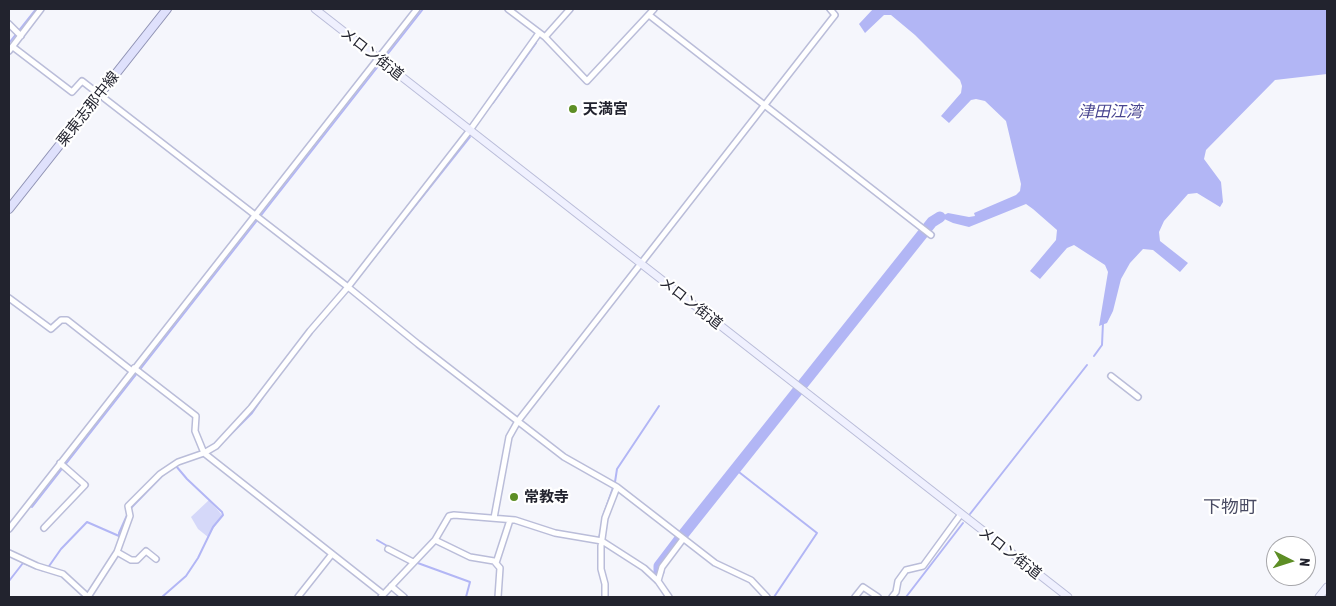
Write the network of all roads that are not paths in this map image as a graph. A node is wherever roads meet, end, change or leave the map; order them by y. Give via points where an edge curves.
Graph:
1 (41, 9) edge
2 (167, 9) edge
3 (315, 9) edge
4 (417, 9) edge
5 (508, 9) edge
6 (570, 9) edge
7 (654, 9) edge
8 (830, 9) edge
9 (649, 15) junction
10 (9, 24) edge
11 (539, 33) junction
12 (21, 36) junction
13 (545, 37) junction
14 (11, 49) edge
15 (380, 60) junction
16 (99, 94) junction
17 (765, 106) junction
18 (470, 130) junction
19 (9, 209) edge
20 (257, 217) junction
21 (931, 235) dead end
22 (641, 264) junction
23 (348, 287) junction
24 (9, 298) edge
25 (135, 370) junction
26 (1111, 376) dead end
27 (1138, 397) dead end
28 (518, 421) junction
29 (204, 453) junction
30 (62, 465) junction
31 (616, 487) junction
32 (962, 514) junction
33 (494, 518) junction
34 (510, 520) junction
35 (44, 528) dead end
36 (9, 529) edge
37 (681, 538) junction
38 (435, 540) junction
39 (602, 542) junction
40 (388, 549) dead end
41 (117, 552) junction
42 (9, 553) edge
43 (332, 554) junction
44 (156, 558) dead end
45 (413, 562) junction
46 (496, 563) junction
47 (658, 580) junction
48 (391, 586) junction
49 (1327, 588) edge
50 (382, 596) edge
51 (88, 597) edge
52 (298, 597) edge
53 (404, 597) edge
54 (498, 597) edge
55 (605, 597) edge
56 (669, 597) edge
57 (767, 597) edge
58 (855, 597) edge
59 (878, 597) edge
60 (892, 597) edge
61 (1068, 597) edge
62 (1320, 597) edge

1 - 12 street
2 - 16 main road, 栗東志那中線
3 - 15 street, メロン街道
4 - 15 street
5 - 11 street
6 - 13 street
7 - 9 street
8 - 17 street via 835,15 832,20
9 - 13 street via 587,80
9 - 17 street
10 - 12 street
11 - 13 street
11 - 18 street
12 - 14 street
14 - 16 street via 72,92 82,82
15 - 18 street, メロン街道
15 - 20 street
16 - 19 main road, 栗東志那中線
16 - 20 street
17 - 21 street
17 - 22 street
18 - 22 street, メロン街道
18 - 23 street
20 - 23 street
20 - 25 street
22 - 28 street
22 - 32 street, メロン街道
23 - 28 street
23 - 29 street via 251,408 216,446
24 - 25 street via 51,329 61,320 67,320
25 - 29 street via 196,416 195,431
25 - 30 street
26 - 27 street
28 - 31 street via 564,457
28 - 33 street via 509,438
29 - 41 street via 178,462 160,474 128,506 130,516
29 - 43 street
30 - 35 street via 85,485
30 - 36 street
31 - 37 street
31 - 39 street via 605,518
32 - 60 street via 923,566 906,570
32 - 61 street, メロン街道
33 - 34 street
33 - 38 street via 449,516
34 - 39 street
34 - 46 street
37 - 47 street via 662,567
37 - 57 street via 715,564 751,580
38 - 45 street
38 - 46 street via 470,557
39 - 47 street
39 - 55 street via 600,569
40 - 45 street
41 - 44 street via 132,560 137,560 146,551
41 - 51 street
42 - 51 street via 63,574
43 - 50 street
43 - 52 street
45 - 48 street
46 - 54 street via 500,568
47 - 56 street
48 - 50 street
48 - 53 street
49 - 62 street
58 - 59 street via 863,587

